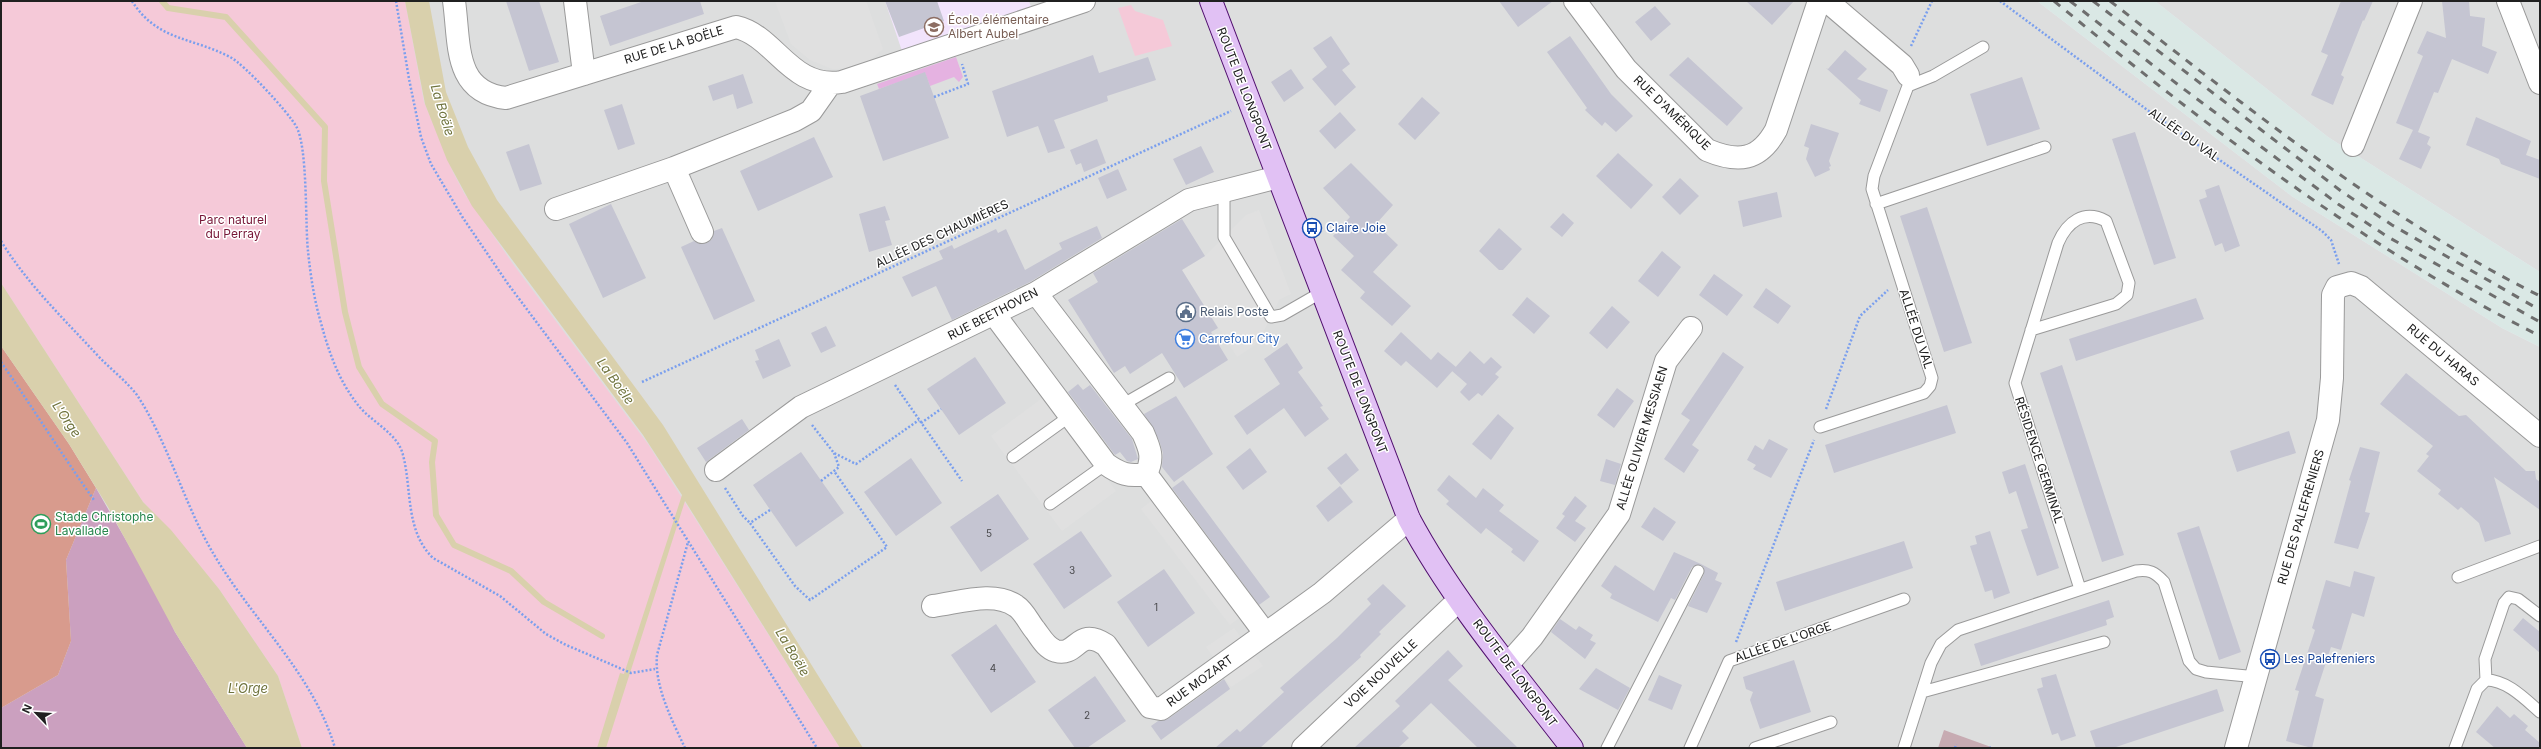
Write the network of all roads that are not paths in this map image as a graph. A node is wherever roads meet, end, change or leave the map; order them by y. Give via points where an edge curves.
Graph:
1 (454, 1) edge
2 (575, 1) edge
3 (1084, 1) edge
4 (1211, 1) edge
5 (1575, 1) edge
6 (1819, 1) edge
7 (1827, 1) edge
8 (2411, 1) edge
9 (2508, 1) edge
10 (1983, 47) dead end
11 (584, 74) junction
12 (1906, 75) junction
13 (2540, 83) edge
14 (830, 84) junction
15 (2353, 145) dead end
16 (2045, 147) dead end
17 (674, 168) junction
18 (1278, 177) junction
19 (1224, 190) junction
20 (1876, 204) junction
21 (556, 209) dead end
22 (702, 232) dead end
23 (2342, 285) joint
24 (1322, 292) junction
25 (1036, 293) junction
26 (994, 314) junction
27 (1691, 328) dead end
28 (2031, 330) junction
29 (1170, 378) dead end
30 (1122, 405) junction
31 (1070, 416) junction
32 (1820, 427) road end
33 (2540, 436) edge
34 (1013, 457) dead end
35 (1106, 464) junction
36 (716, 470) road end
37 (1146, 474) junction
38 (1050, 504) dead end
39 (1409, 519) junction
40 (2540, 546) edge
41 (1698, 571) dead end
42 (2458, 577) dead end
43 (2080, 589) junction
44 (1459, 600) junction
45 (1904, 600) dead end
46 (933, 606) dead end
47 (2540, 616) edge
48 (1265, 633) junction
49 (2104, 642) dead end
50 (1507, 665) junction
51 (2257, 677) junction
52 (2486, 680) junction
53 (1922, 692) junction
54 (2540, 712) edge
55 (1831, 722) dead end
56 (1303, 748) edge
57 (1572, 748) edge
58 (1608, 748) edge
59 (1690, 748) edge
60 (1755, 748) edge
61 (1904, 748) edge
62 (2236, 748) edge
63 (2454, 748) edge

1 - 11 street, RUE DE LA BOËLE via 462,63 467,78 478,90 506,98
2 - 11 street
3 - 14 street via 863,76
4 - 18 main road, ROUTE DE LONGPONT
5 - 6 street, RUE D'AMÉRIQUE via 1626,69 1707,150 1734,157 1759,153 1776,130
7 - 12 street
8 - 15 street
9 - 13 street
10 - 12 lane via 1933,76
11 - 14 street, RUE DE LA BOËLE via 736,27 747,29 793,69
12 - 20 lane, ALLÉE DU VAL via 1874,176 1872,189
14 - 17 street via 811,111 795,120
16 - 20 lane
17 - 21 street
17 - 22 street
18 - 19 street, RUE BEETHOVEN
18 - 24 main road, ROUTE DE LONGPONT
19 - 24 lane via 1224,237 1271,317 1282,315
19 - 25 street, RUE BEETHOVEN via 1189,200
20 - 32 lane, ALLÉE DU VAL via 1932,378 1930,386 1924,393
23 - 33 street, RUE DU HARAS via 2351,283 2361,287
23 - 51 street, RUE DES PALEFRENIERS via 2337,287 2333,294 2332,378 2328,420
24 - 39 main road, ROUTE DE LONGPONT
25 - 26 street, RUE BEETHOVEN
25 - 30 street
26 - 31 street
26 - 36 street, RUE BEETHOVEN via 801,407
27 - 50 street, ALLÉE OLIVIER MESSIAEN via 1666,361 1619,514 1532,637
28 - 28 lane, RÉSIDENCE GERMINAL via 2116,304 2127,295 2129,283 2106,221 2090,215 2074,220 2067,227 2058,244
28 - 43 lane, RÉSIDENCE GERMINAL via 2015,383
29 - 30 lane
30 - 37 street via 1143,433 1150,450 1152,462
31 - 34 lane
31 - 35 street
35 - 37 street via 1120,474
35 - 38 lane
37 - 48 street
39 - 44 main road, ROUTE DE LONGPONT via 1427,552
39 - 48 street, RUE MOZART via 1322,593
40 - 42 lane
41 - 58 lane
43 - 51 lane via 2147,569 2164,582 2189,661 2196,669
43 - 53 lane via 1958,630 1941,644 1931,662
44 - 50 main road, ROUTE DE LONGPONT
44 - 56 street, VOIE NOUVELLE
45 - 59 lane, ALLÉE DE L'ORGE via 1729,661
46 - 48 street, RUE MOZART via 989,598 1005,600 1018,606 1045,644 1057,651 1069,650 1085,638 1096,639 1106,645 1150,707 1161,709
47 - 52 lane via 2518,599 2509,597 2504,603 2485,659
49 - 53 lane
50 - 57 main road, ROUTE DE LONGPONT
51 - 62 street, RUE DES PALEFRENIERS
52 - 54 lane via 2506,685
52 - 63 lane via 2478,689
53 - 61 lane
55 - 60 lane

